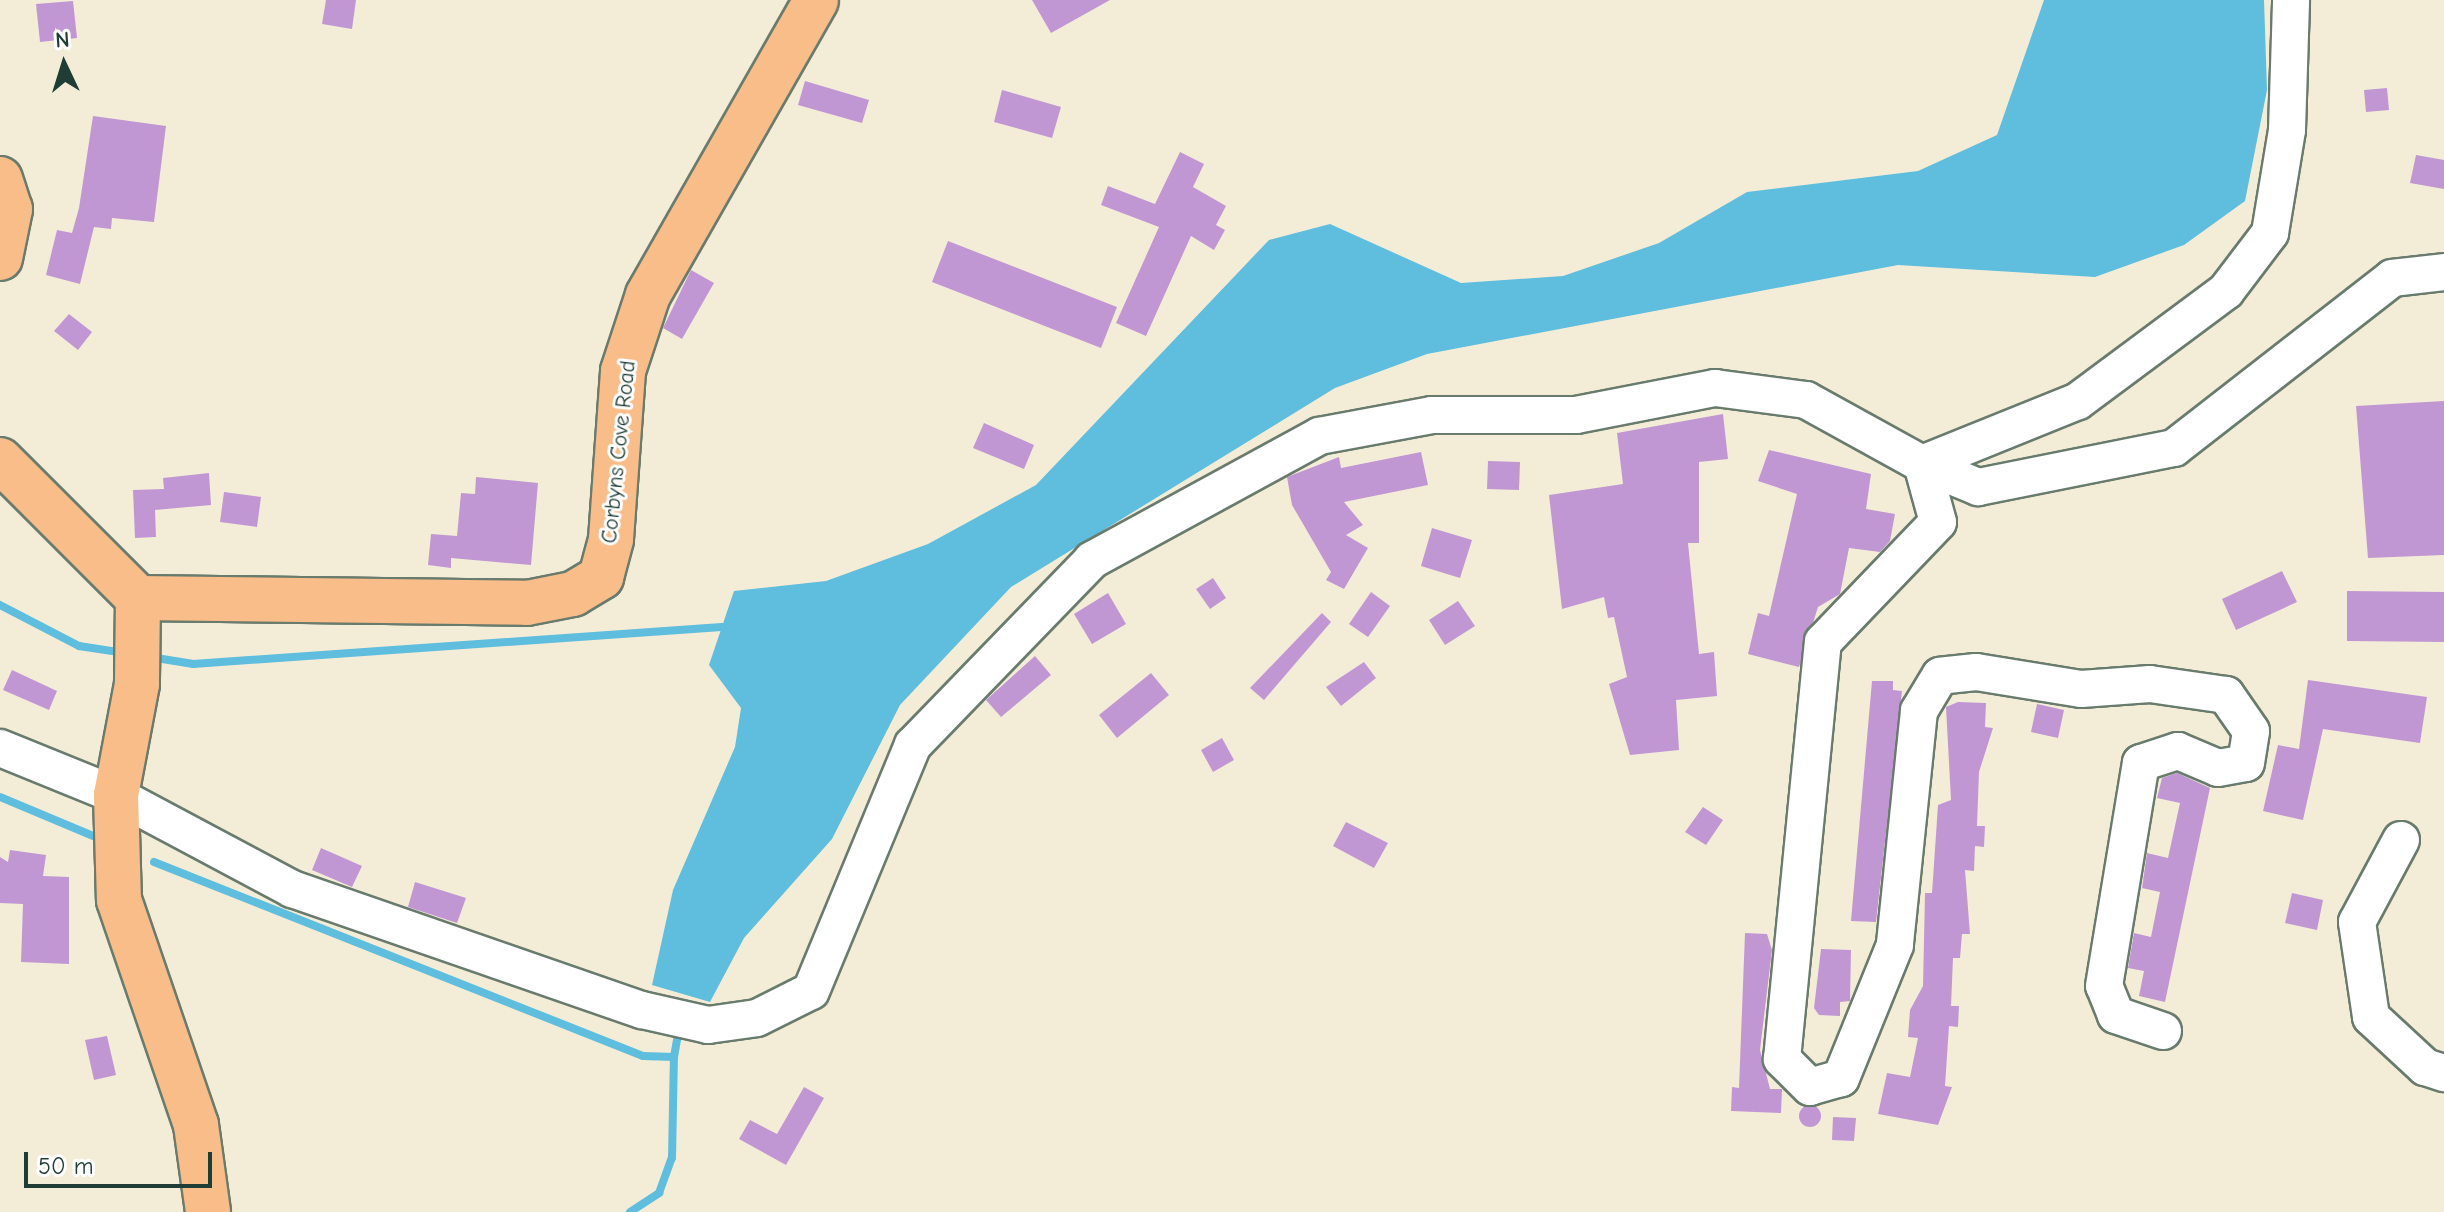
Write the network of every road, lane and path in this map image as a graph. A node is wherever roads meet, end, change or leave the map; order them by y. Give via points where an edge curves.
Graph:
1 (816, 0) edge
2 (2291, 0) edge
3 (0, 179) edge
4 (0, 258) edge
5 (2444, 272) edge
6 (0, 460) edge
7 (1922, 464) junction
8 (138, 616) junction
9 (0, 748) edge
10 (116, 795) junction
11 (2401, 840) dead end
12 (2163, 1031) dead end
13 (2444, 1073) edge
14 (208, 1212) edge

1 - 8 main road, Corbyns Cove Road via 648,295 623,371 611,539 601,577 573,594 527,603
2 - 7 street via 2287,130 2270,233 2226,291 2078,401
3 - 4 main road via 10,209
5 - 7 street via 2392,278 2174,448 1978,487
6 - 8 main road
7 - 10 street via 1806,400 1715,388 1576,415 1432,415 1319,436 1092,560 913,745 811,991 757,1018 708,1025 642,1010 292,889
7 - 12 street via 1938,522 1823,642 1782,1059 1810,1087 1841,1078 1895,945 1919,711 1940,676 1976,672 2081,689 2150,684 2226,695 2251,731 2246,763 2218,768 2178,751 2141,763 2104,986 2116,1015
8 - 10 main road via 137,684
9 - 10 street
10 - 14 main road via 119,900 196,1125
11 - 13 street via 2357,922 2371,1017 2425,1067

